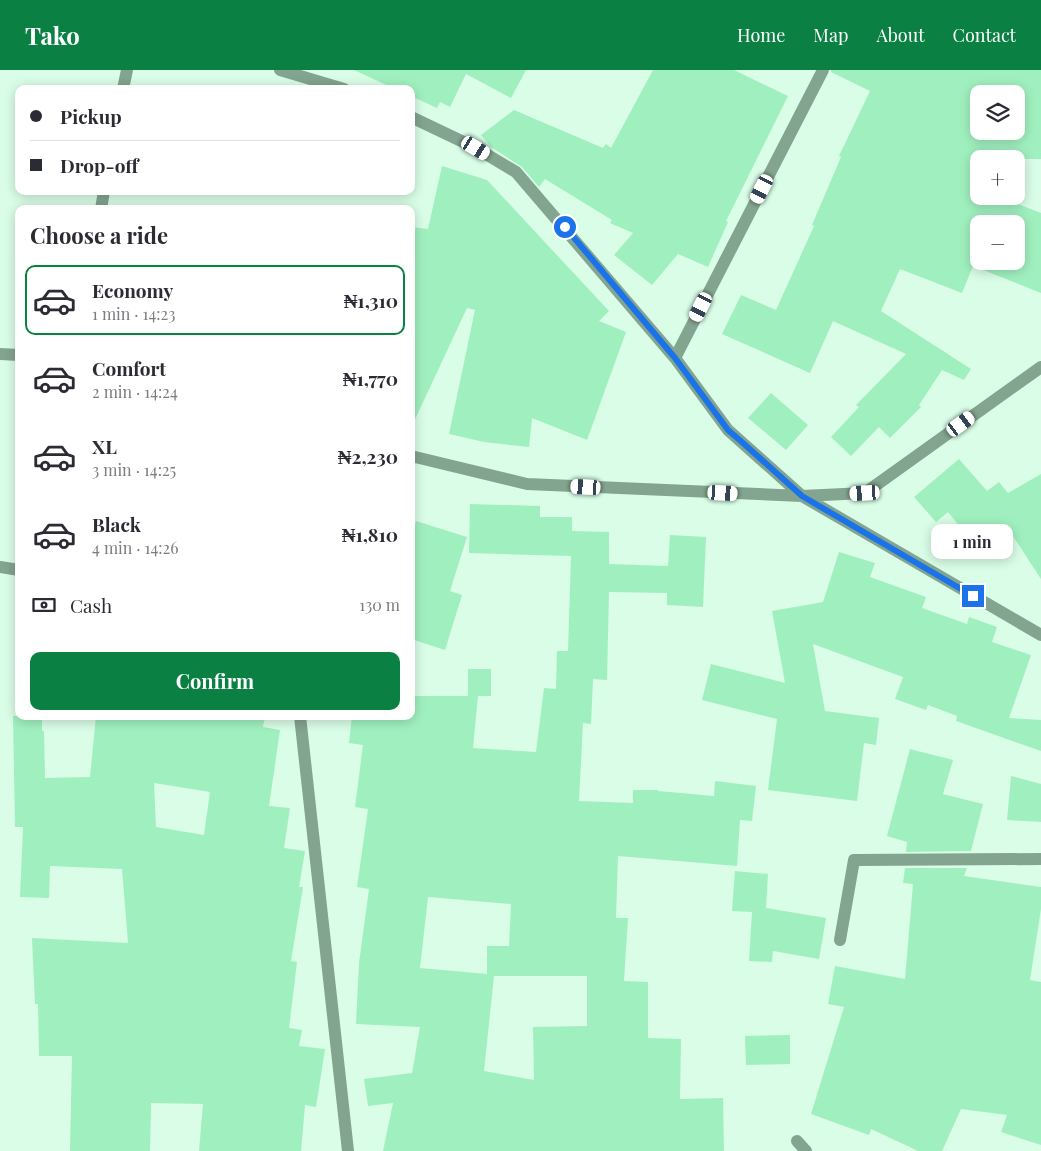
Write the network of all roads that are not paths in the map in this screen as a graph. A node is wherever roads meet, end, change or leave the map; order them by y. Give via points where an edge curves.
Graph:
1 (127, 70) edge
2 (280, 70) edge
3 (823, 70) edge
4 (124, 85) edge
5 (331, 85) edge
6 (415, 119) edge
7 (0, 354) edge
8 (15, 355) edge
9 (675, 358) junction
10 (1041, 367) edge
11 (415, 457) edge
12 (802, 496) junction
13 (0, 567) edge
14 (15, 569) edge
15 (1041, 635) edge
16 (300, 720) edge
17 (1041, 859) edge
18 (840, 940) dead end
19 (348, 1151) edge

1 - 4 street
2 - 5 street
3 - 9 street
6 - 9 street via 476,148 516,172
7 - 8 street
9 - 12 street via 728,430
10 - 12 street via 865,493
11 - 12 street via 527,484
12 - 15 street
13 - 14 street
16 - 19 street
17 - 18 street via 854,860

